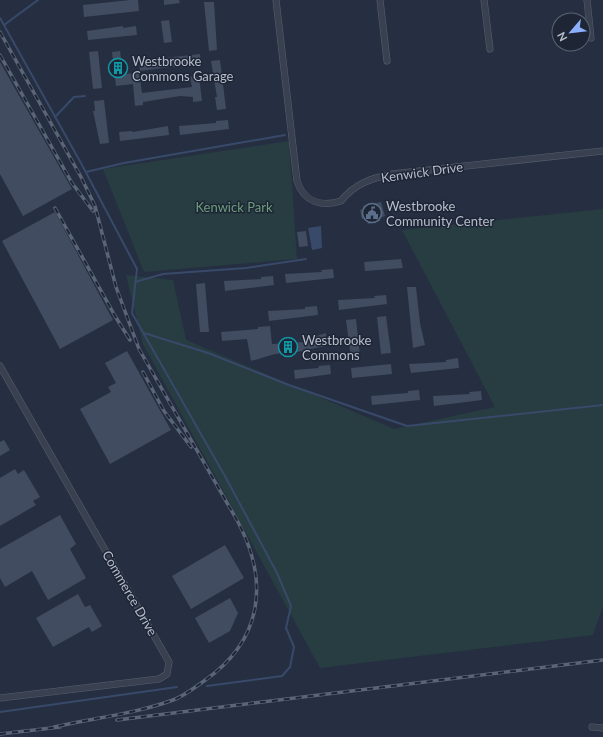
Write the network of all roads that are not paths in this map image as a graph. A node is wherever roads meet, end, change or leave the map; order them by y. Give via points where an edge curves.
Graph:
1 (276, 0) edge
2 (380, 0) edge
3 (484, 0) edge
4 (587, 0) edge
5 (588, 12) edge
6 (490, 49) dead end
7 (387, 61) dead end
8 (603, 151) edge
9 (0, 366) edge
10 (0, 698) edge
11 (592, 727) dead end
12 (603, 728) edge

1 - 8 street, Kenwick Drive via 297,181 303,194 314,202 341,201 356,187 392,174
2 - 7 street
3 - 6 street
4 - 5 street
9 - 10 street, Commerce Drive via 170,666 167,674 159,678
11 - 12 street

